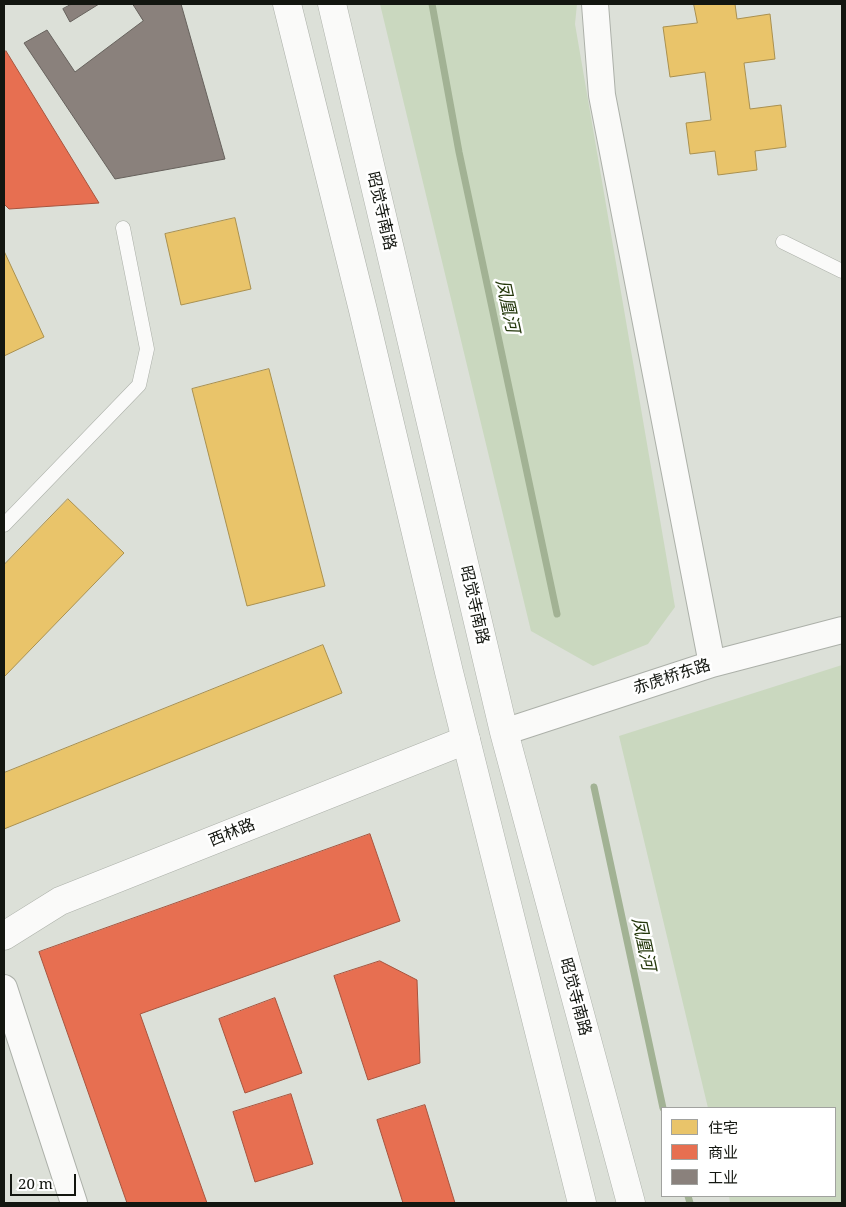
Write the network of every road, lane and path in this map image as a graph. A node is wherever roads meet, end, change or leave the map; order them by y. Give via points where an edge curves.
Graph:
1 (287, 4) edge
2 (332, 4) edge
3 (595, 4) edge
4 (124, 228) dead end
5 (783, 242) dead end
6 (842, 271) edge
7 (4, 526) edge
8 (842, 630) edge
9 (712, 664) junction
10 (504, 732) junction
11 (466, 740) junction
12 (4, 936) edge
13 (4, 988) edge
14 (74, 1203) edge
15 (582, 1203) edge
16 (631, 1203) edge

1 - 11 main road
2 - 10 main road, 昭觉寺南路
3 - 9 street via 602,95
4 - 7 lane via 147,350 139,384
5 - 6 lane
8 - 9 street, 赤虎桥东路
9 - 10 street, 赤虎桥东路
10 - 16 main road, 昭觉寺南路
11 - 12 main road, 西林路 via 60,901
11 - 15 main road
13 - 14 street

